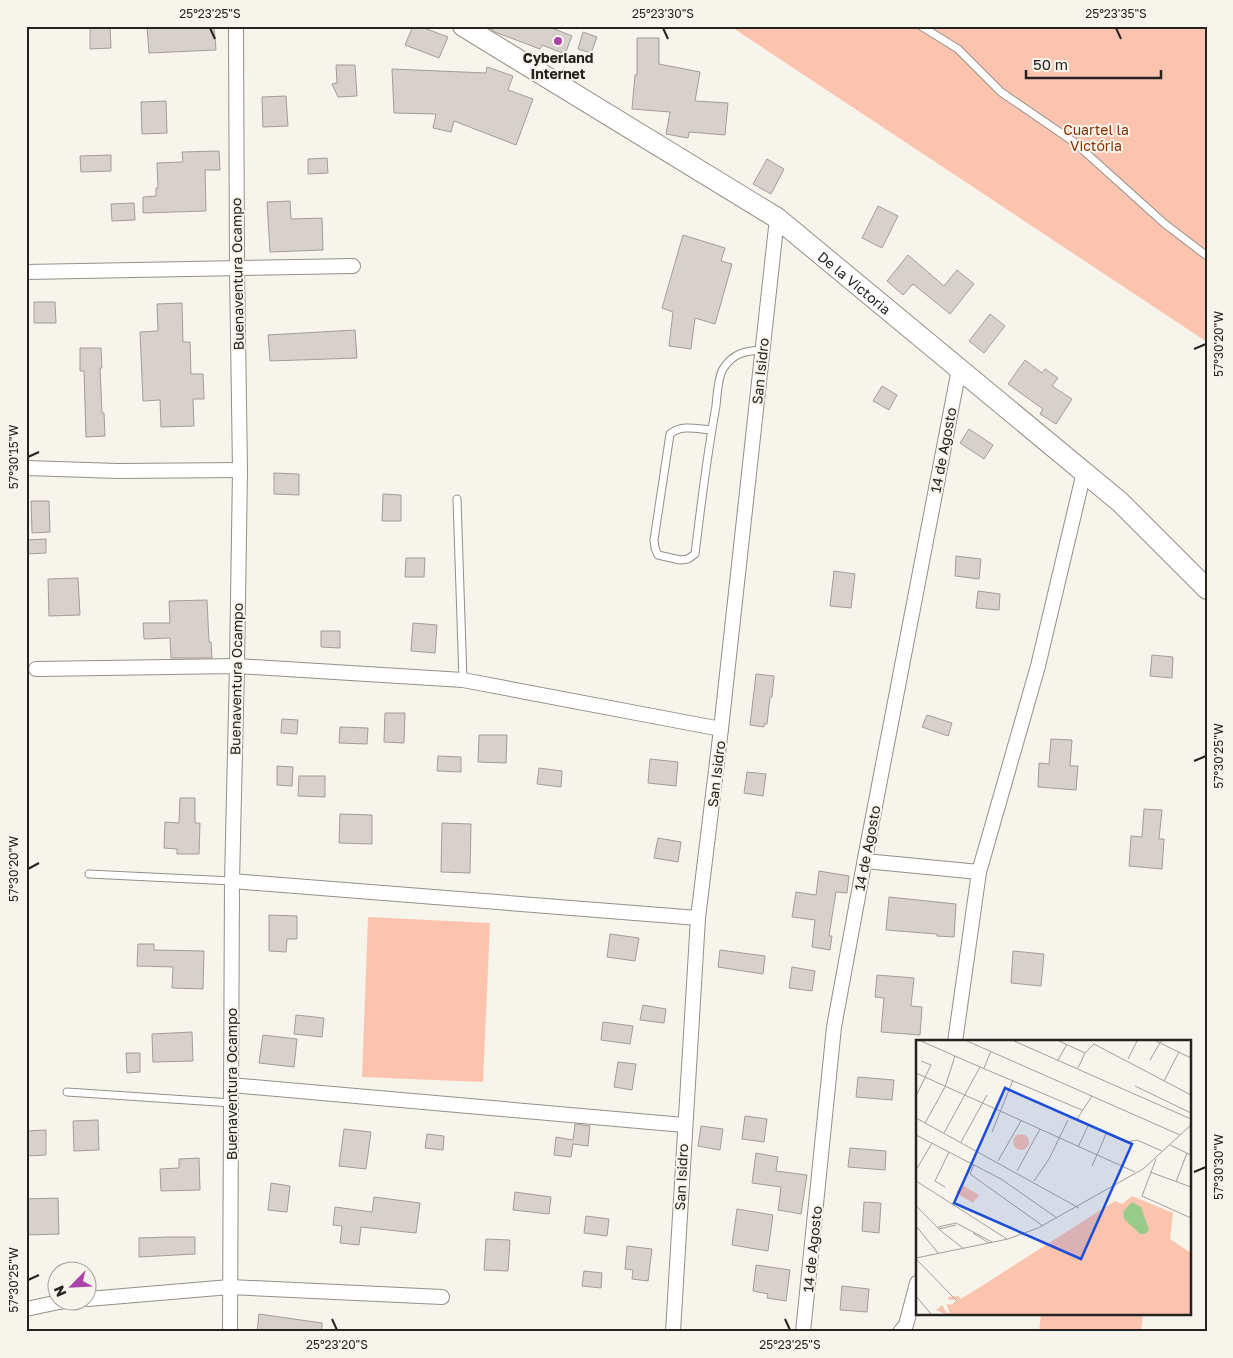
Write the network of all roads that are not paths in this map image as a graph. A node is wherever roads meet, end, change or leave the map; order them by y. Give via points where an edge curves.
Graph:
1 (236, 26) edge
2 (463, 26) edge
3 (921, 26) edge
4 (777, 218) junction
5 (1207, 256) edge
6 (353, 266) dead end
7 (236, 268) junction
8 (26, 272) edge
9 (762, 350) junction
10 (959, 369) junction
11 (712, 430) junction
12 (26, 468) edge
13 (240, 470) junction
14 (1084, 472) junction
15 (458, 500) dead end
16 (1207, 589) edge
17 (237, 666) junction
18 (36, 669) dead end
19 (463, 680) junction
20 (721, 729) junction
21 (865, 861) junction
22 (979, 872) junction
23 (90, 874) dead end
24 (232, 881) junction
25 (698, 918) junction
26 (956, 1040) edge
27 (231, 1085) junction
28 (67, 1092) dead end
29 (232, 1103) junction
30 (684, 1125) junction
31 (916, 1286) edge
32 (230, 1287) junction
33 (442, 1297) dead end
34 (98, 1298) edge
35 (48, 1304) edge
36 (26, 1309) edge
37 (230, 1332) edge
38 (672, 1332) edge
39 (803, 1332) edge
40 (900, 1332) edge

1 - 7 street, Buenaventura Ocampo
2 - 4 main road, De la Victoria
3 - 5 lane via 958,49 1001,92 1074,142 1165,224
4 - 9 street, San Isidro
4 - 10 main road, De la Victoria
6 - 7 street
7 - 8 street
7 - 13 street, Buenaventura Ocampo
9 - 11 lane via 745,351 721,371
9 - 20 street, San Isidro
10 - 14 main road, De la Victoria
10 - 21 street, 14 de Agosto
11 - 11 lane via 695,554 680,560 658,555 654,540 670,434 682,428
12 - 13 street
13 - 17 street, Buenaventura Ocampo
14 - 16 main road, De la Victoria via 1120,502
14 - 22 street via 1038,666
15 - 19 lane
17 - 18 street
17 - 19 street
17 - 24 street, Buenaventura Ocampo
19 - 20 street
20 - 25 street, San Isidro
21 - 22 street
21 - 39 street, 14 de Agosto via 834,1027
22 - 26 street
23 - 24 lane
24 - 25 street
24 - 27 street, Buenaventura Ocampo
25 - 30 street, San Isidro
27 - 29 street, Buenaventura Ocampo
27 - 30 street
28 - 29 lane
29 - 32 street, Buenaventura Ocampo
30 - 38 street, San Isidro
31 - 40 street via 906,1325
32 - 33 street
32 - 34 street
32 - 37 street, Buenaventura Ocampo
35 - 36 street

